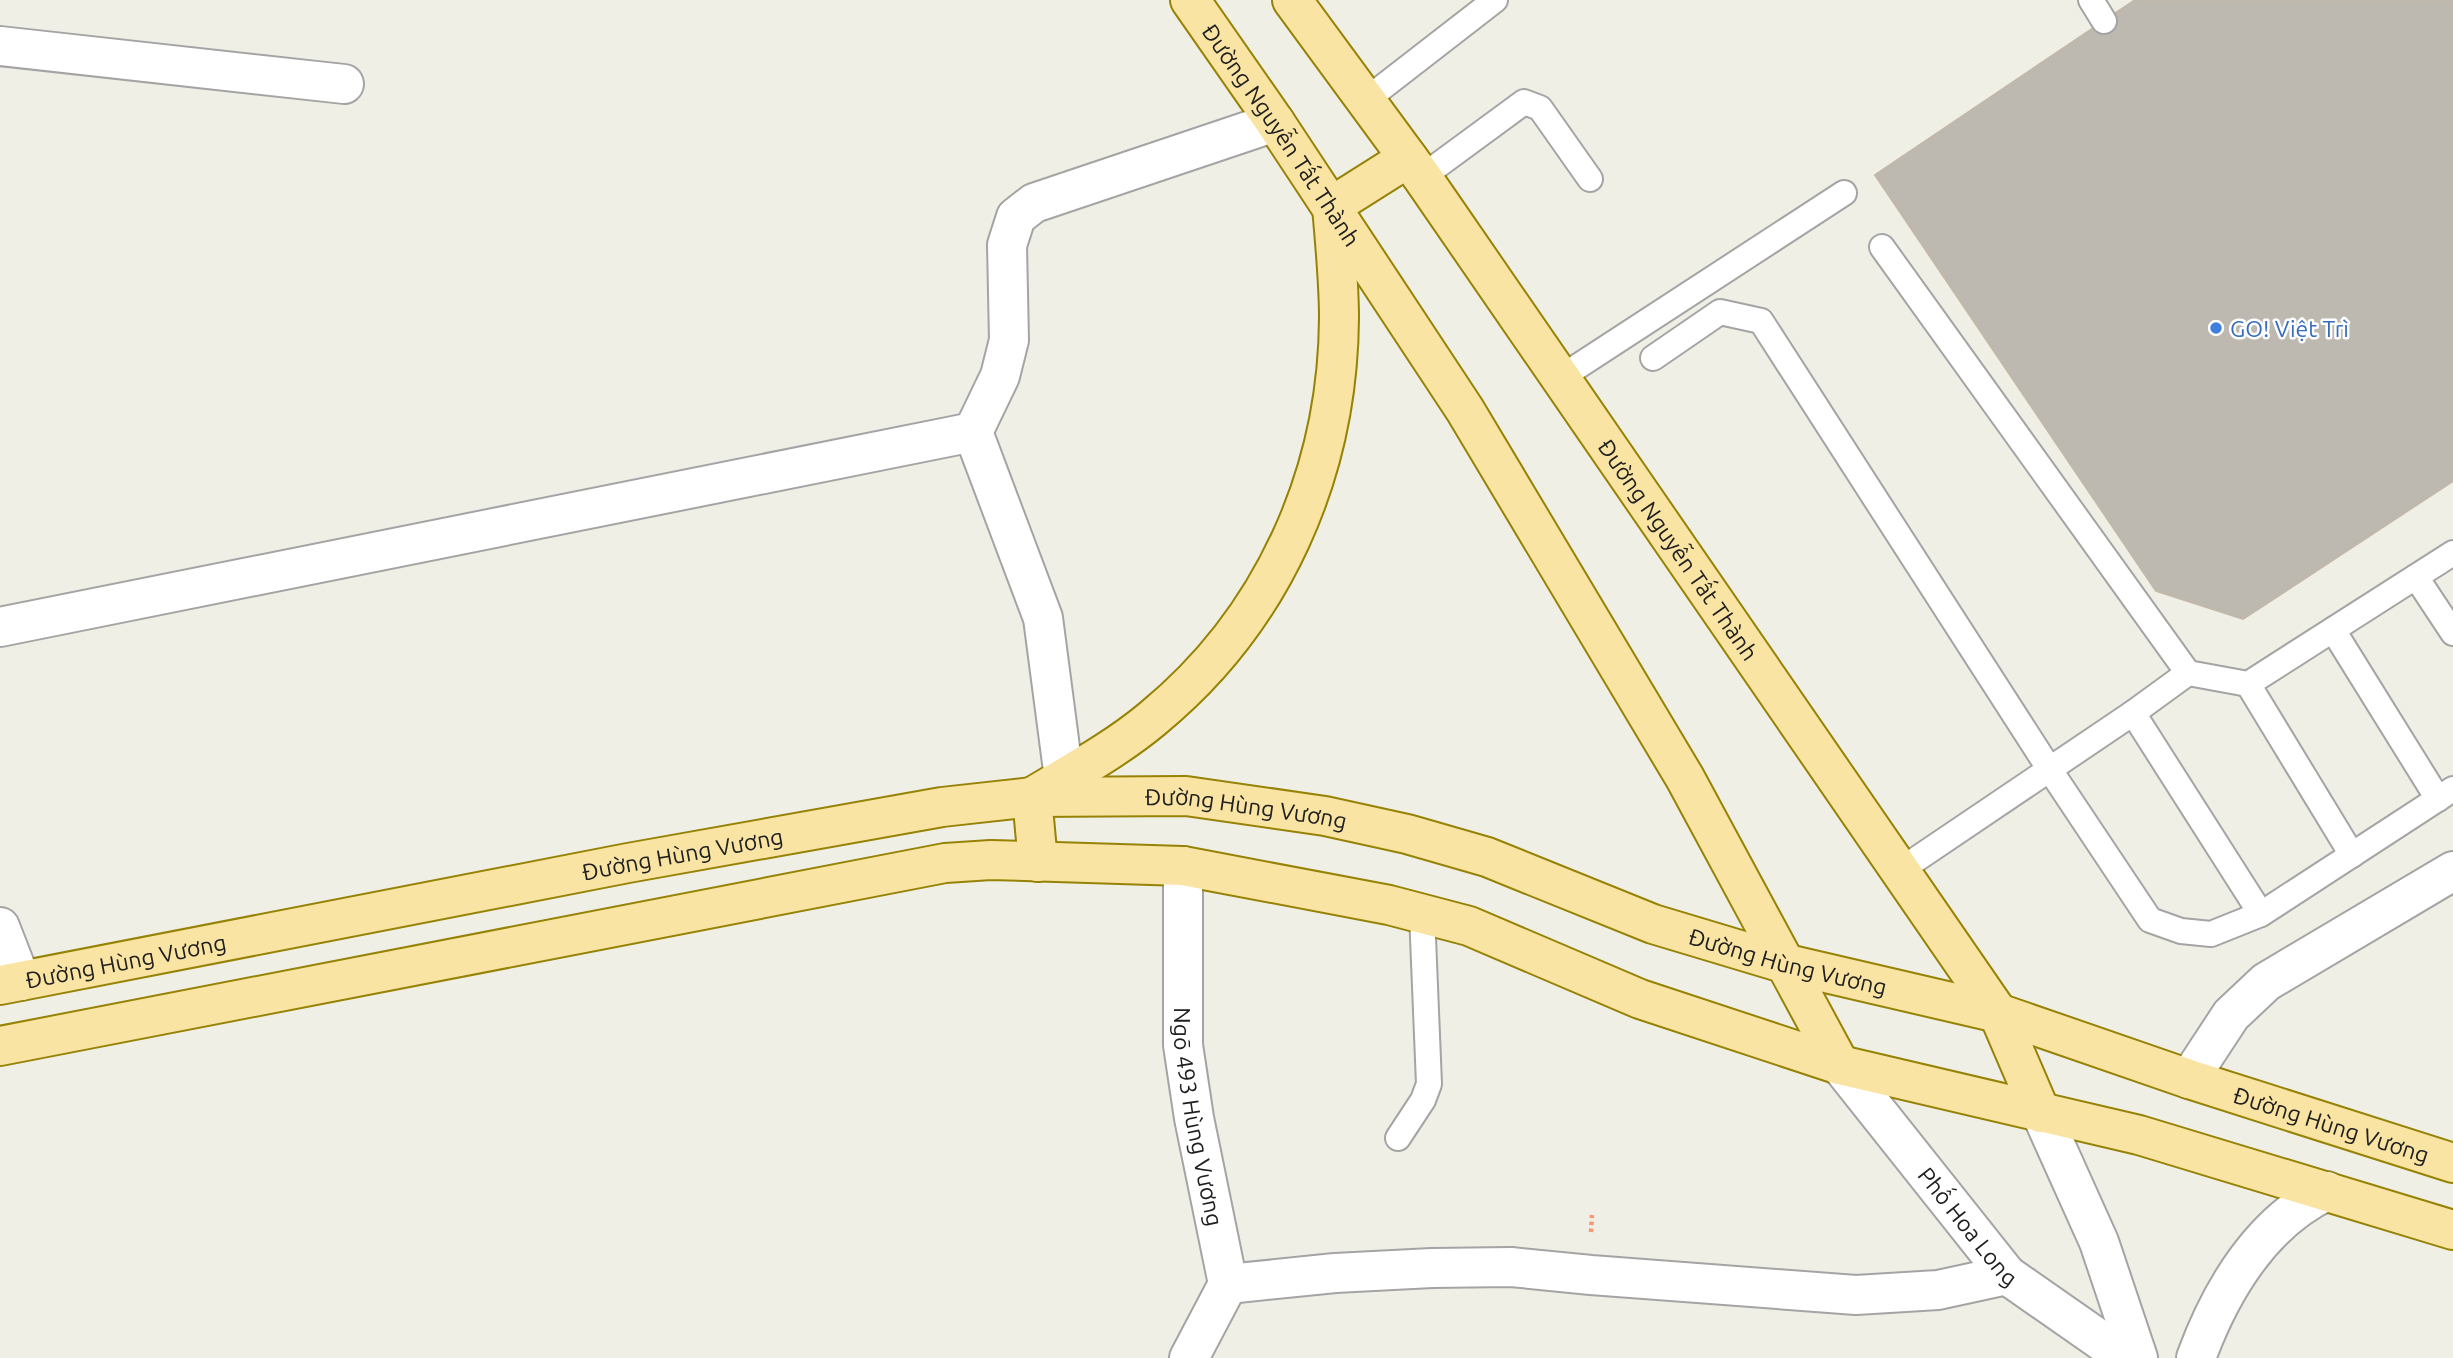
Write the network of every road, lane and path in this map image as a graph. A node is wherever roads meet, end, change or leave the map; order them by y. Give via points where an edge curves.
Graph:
1 (1190, 0) edge
2 (1292, 0) edge
3 (1495, 0) edge
4 (2091, 0) edge
5 (2104, 21) dead end
6 (0, 47) edge
7 (344, 83) dead end
8 (1366, 100) junction
9 (1275, 122) junction
10 (1415, 167) junction
11 (1590, 179) dead end
12 (1844, 193) dead end
13 (1332, 206) junction
14 (1882, 247) dead end
15 (1653, 358) dead end
16 (1560, 378) junction
17 (973, 432) junction
18 (2453, 553) edge
19 (2416, 577) junction
20 (0, 627) edge
21 (2333, 630) junction
22 (2453, 633) edge
23 (2188, 673) junction
24 (2248, 684) junction
25 (2133, 713) junction
26 (2050, 770) junction
27 (1064, 778) junction
28 (2445, 794) edge
29 (1031, 797) junction
30 (2352, 855) junction
31 (1038, 862) junction
32 (1183, 866) junction
33 (1899, 871) junction
34 (2453, 871) edge
35 (1422, 913) junction
36 (2261, 914) junction
37 (0, 927) edge
38 (1783, 962) junction
39 (11, 983) edge
40 (1998, 1013) junction
41 (0, 1046) edge
42 (1840, 1065) junction
43 (2189, 1079) junction
44 (2041, 1113) junction
45 (1398, 1138) dead end
46 (2453, 1163) edge
47 (2327, 1191) junction
48 (2453, 1230) edge
49 (2007, 1275) junction
50 (1227, 1283) junction
51 (1189, 1358) edge
52 (2126, 1358) edge
53 (2138, 1358) edge
54 (2196, 1358) edge

1 - 9 main road, Đường Nguyễn Tất Thành
2 - 8 main road, Đường Nguyễn Tất Thành
3 - 8 lane
4 - 5 lane
6 - 7 street
8 - 10 main road, Đường Nguyễn Tất Thành
9 - 13 main road, Đường Nguyễn Tất Thành
9 - 17 street via 1034,203 1016,217 1007,245 1009,340 1000,376
10 - 11 lane via 1524,102 1541,108
10 - 13 main road
10 - 16 main road, Đường Nguyễn Tất Thành
12 - 16 lane
13 - 27 main road via 1339,319 1334,386 1318,464 1296,530 1253,609 1198,675 1150,721
13 - 38 main road, Đường Nguyễn Tất Thành via 1465,410 1685,778
14 - 23 lane
15 - 26 lane via 1720,312 1761,321
16 - 33 main road, Đường Nguyễn Tất Thành
17 - 20 street
17 - 27 street via 1043,618
18 - 19 lane
19 - 21 lane
19 - 22 lane
21 - 24 lane
21 - 28 lane
23 - 24 lane
23 - 25 lane
24 - 30 lane
25 - 26 lane
25 - 36 lane
26 - 33 lane
26 - 36 lane via 2150,920 2181,931 2211,934
27 - 29 main road
28 - 30 lane
29 - 31 main road
29 - 38 main road, Đường Hùng Vương via 1186,796 1325,816 1487,857 1653,924
29 - 39 main road, Đường Hùng Vương via 942,807 628,863
30 - 36 lane
31 - 32 main road
31 - 41 main road via 945,863
32 - 35 main road
32 - 50 street, Ngõ 493 Hùng Vương via 1183,1045
33 - 40 main road, Đường Nguyễn Tất Thành
34 - 43 street via 2266,982 2231,1015
35 - 42 main road via 1469,926 1640,999
35 - 45 lane via 1429,1084
37 - 39 street
38 - 40 main road, Đường Hùng Vương
38 - 42 main road, Đường Nguyễn Tất Thành
40 - 43 main road, Đường Hùng Vương
40 - 44 main road, Đường Nguyễn Tất Thành
42 - 44 main road
42 - 49 street, Phố Hoa Long
43 - 46 main road, Đường Hùng Vương
44 - 47 main road via 2139,1135
44 - 53 street via 2099,1242
47 - 48 main road
47 - 54 street via 2290,1214 2245,1263 2223,1297
49 - 50 street via 1938,1290 1856,1295 1511,1267 1349,1272
49 - 52 street, Phố Hoa Long
50 - 51 street

